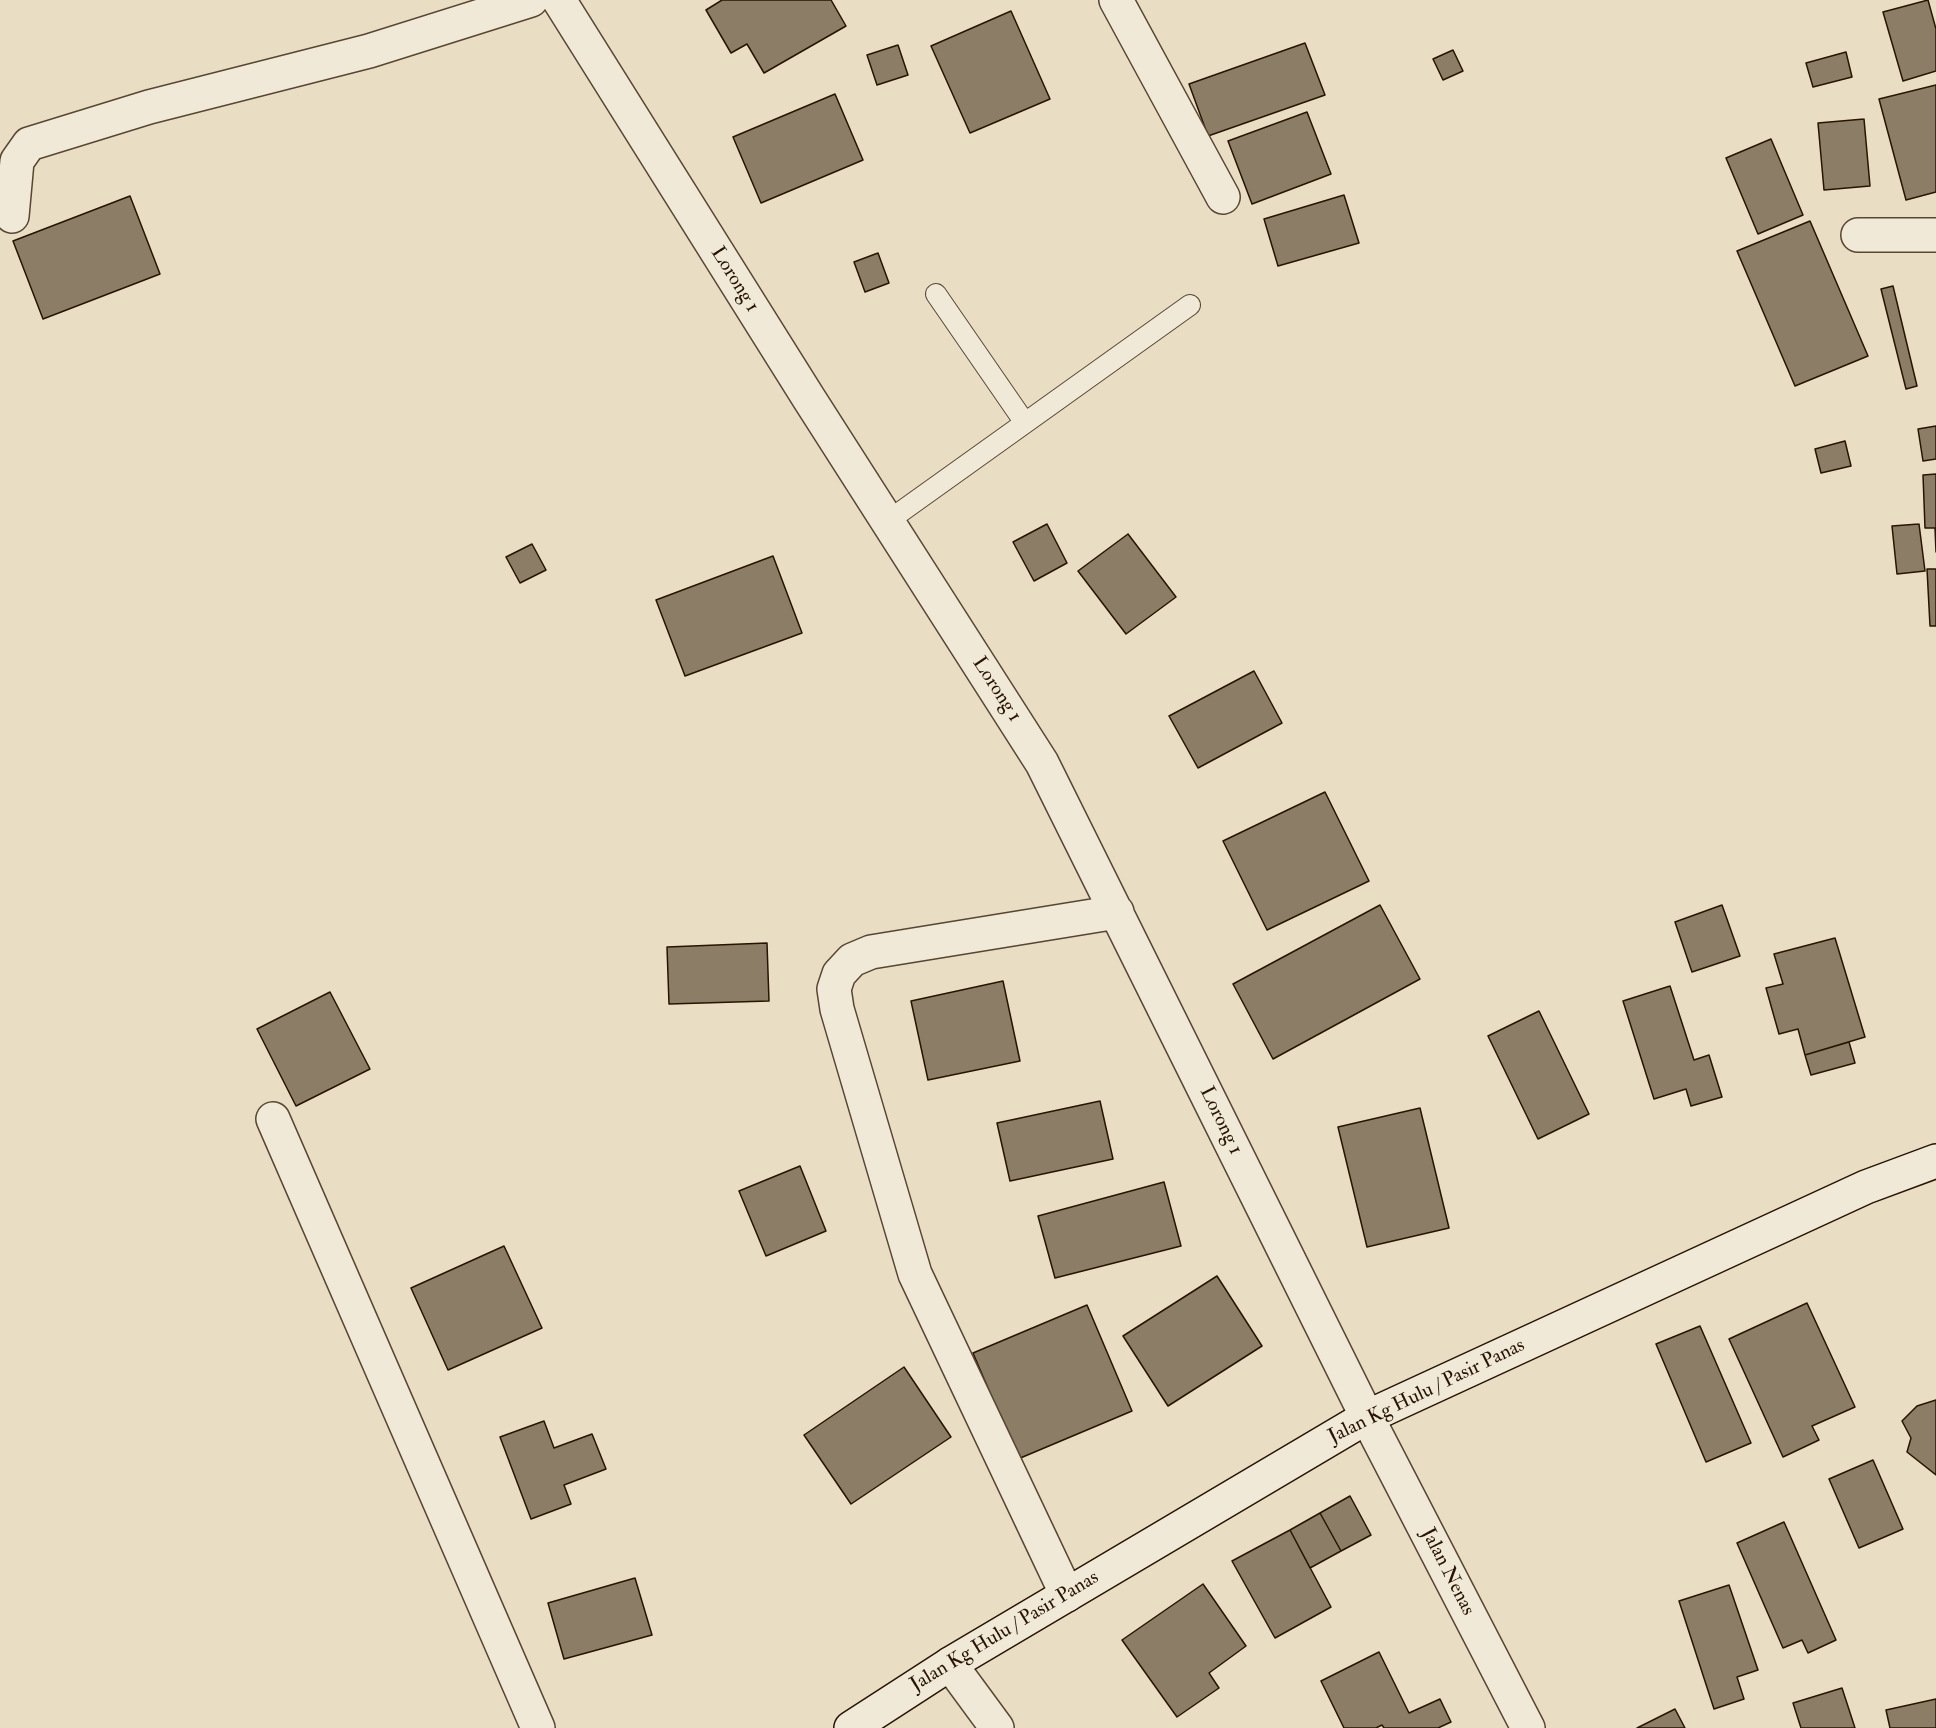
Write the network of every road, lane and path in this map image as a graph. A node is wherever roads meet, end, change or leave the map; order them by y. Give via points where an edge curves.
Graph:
1 (531, 0) edge
2 (559, 0) edge
3 (1116, 0) edge
4 (1222, 197) dead end
5 (12, 216) dead end
6 (1936, 234) edge
7 (1858, 235) dead end
8 (936, 294) dead end
9 (1190, 305) dead end
10 (1025, 423) junction
11 (888, 521) junction
12 (1117, 912) junction
13 (273, 1119) dead end
14 (1936, 1161) edge
15 (1366, 1417) junction
16 (1066, 1595) junction
17 (950, 1664) junction
18 (538, 1728) edge
19 (851, 1728) edge
20 (996, 1728) edge
21 (1528, 1728) edge

1 - 5 street via 369,51 149,107 29,144 17,161
2 - 11 street, Lorong 1
3 - 4 street
6 - 7 street
8 - 10 lane
9 - 10 lane
10 - 11 lane
11 - 12 street, Lorong 1 via 1042,763
12 - 15 street, Lorong 1
12 - 16 street via 871,952 852,960 839,974 834,989 915,1274
13 - 18 street
14 - 15 street, Jalan Kg Hulu / Pasir Panas via 1866,1187
15 - 16 street, Jalan Kg Hulu / Pasir Panas
15 - 21 street, Jalan Nenas
16 - 17 street, Jalan Kg Hulu / Pasir Panas
17 - 19 street, Jalan Kg Hulu / Pasir Panas
17 - 20 street

